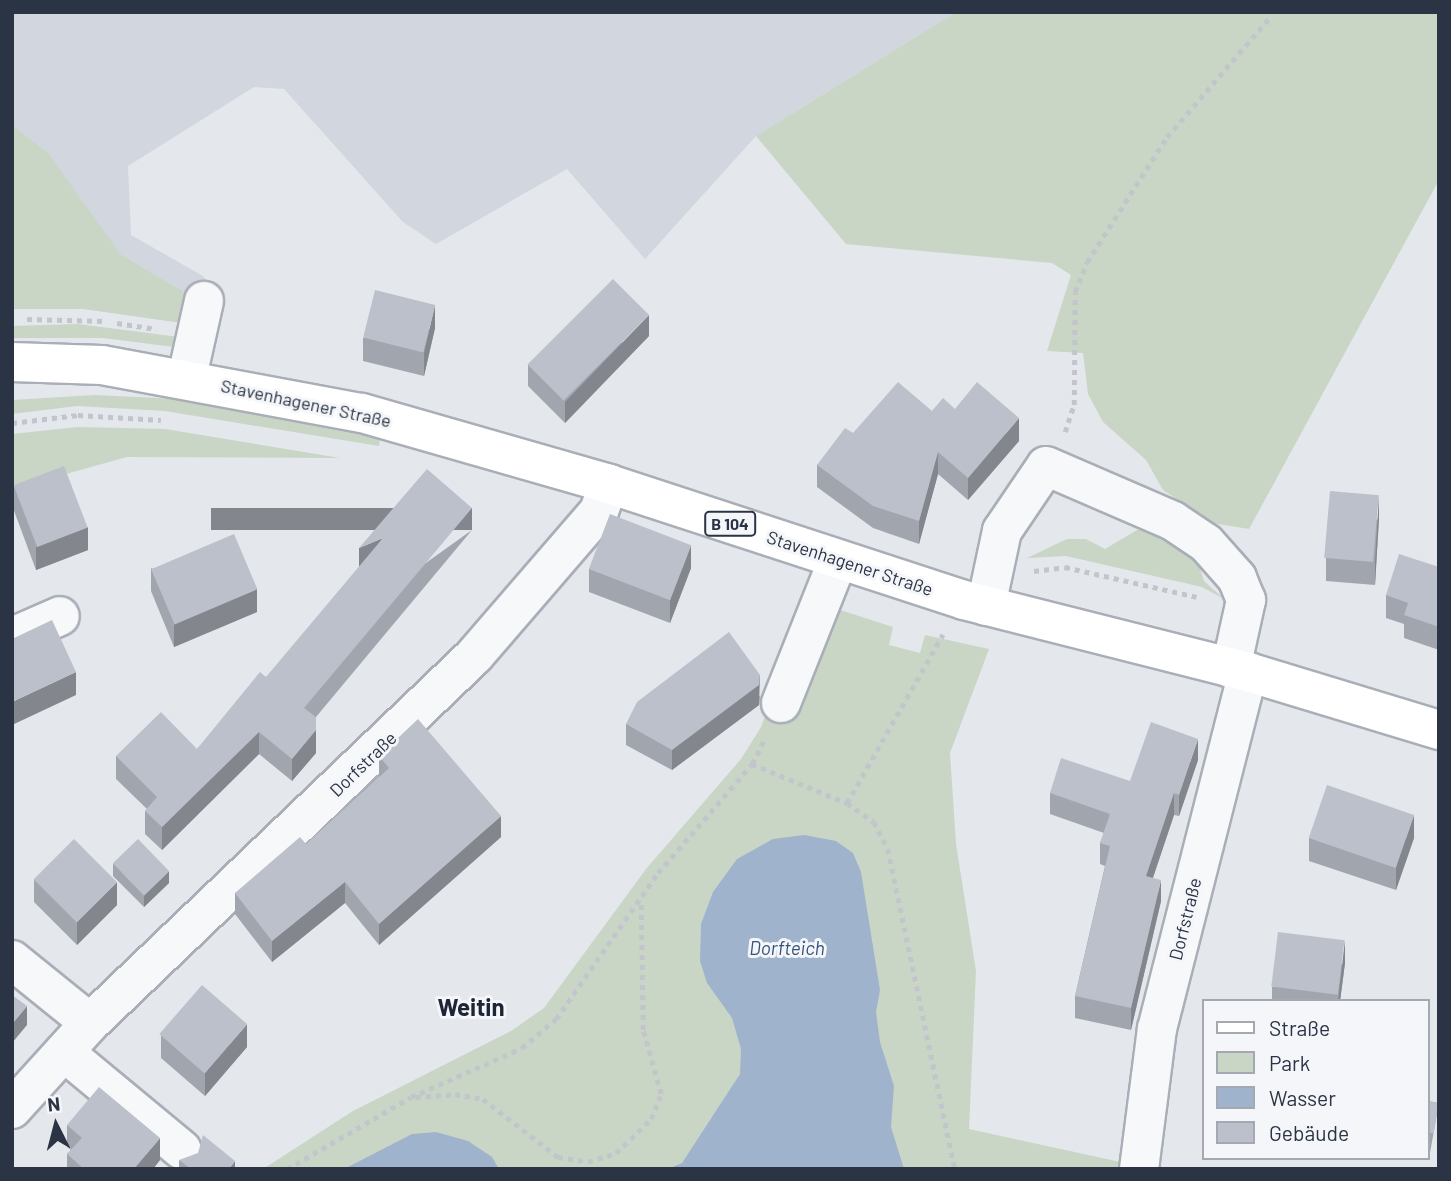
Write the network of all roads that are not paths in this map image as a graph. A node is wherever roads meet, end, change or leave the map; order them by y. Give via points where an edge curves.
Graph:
1 (204, 301) dead end
2 (12, 362) edge
3 (187, 377) junction
4 (609, 484) junction
5 (838, 560) junction
6 (986, 606) junction
7 (60, 616) dead end
8 (12, 637) edge
9 (1240, 670) junction
10 (781, 703) dead end
11 (1439, 730) edge
12 (12, 960) edge
13 (90, 1023) junction
14 (64, 1052) junction
15 (12, 1109) edge
16 (182, 1150) dead end
17 (1139, 1169) edge

1 - 3 street
2 - 3 main road, Stavenhagener Straße / B 104 via 102,365
3 - 4 main road, Stavenhagener Straße / B 104 via 362,413
4 - 5 main road, Stavenhagener Straße / B 104
4 - 13 street, Dorfstraße via 599,511 474,656
5 - 6 main road, Stavenhagener Straße / B 104
5 - 10 street
6 - 9 main road, Stavenhagener Straße / B 104
6 - 9 street, Dorfstraße via 1002,531 1046,466 1174,521 1206,543 1237,578 1246,600
7 - 8 street
9 - 11 main road, Stavenhagener Straße / B 104
9 - 17 street, Dorfstraße via 1157,1029
12 - 13 street
13 - 14 street, Dorfstraße
14 - 15 street, Dorfstraße
14 - 16 street

